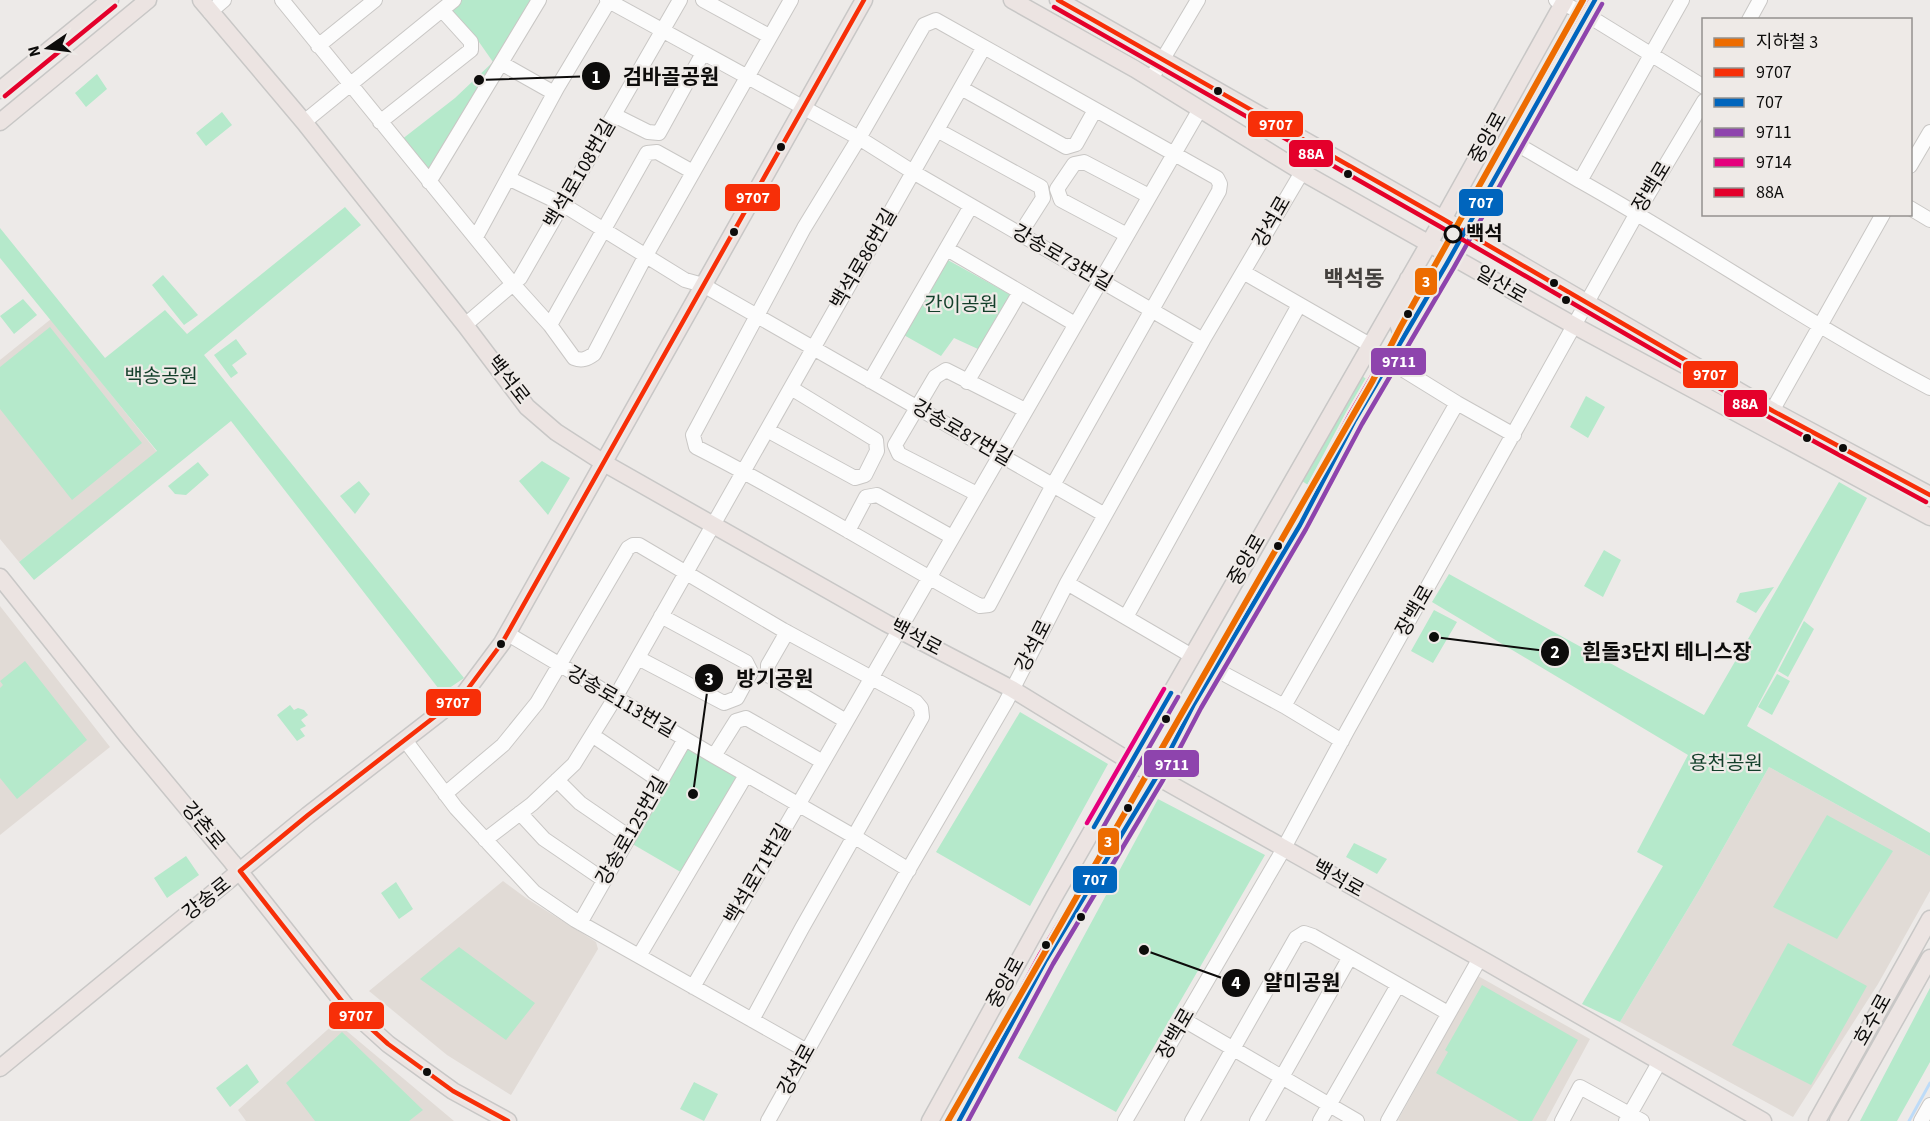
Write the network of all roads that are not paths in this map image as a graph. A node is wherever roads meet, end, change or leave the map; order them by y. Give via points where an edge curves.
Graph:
1 (110, 0) edge
2 (148, 0) edge
3 (224, 0) edge
4 (375, 0) edge
5 (454, 0) edge
6 (539, 0) edge
7 (608, 0) edge
8 (680, 0) edge
9 (703, 0) edge
10 (791, 0) edge
11 (864, 0) edge
12 (1012, 0) edge
13 (1058, 0) edge
14 (1198, 0) edge
15 (1595, 0) edge
16 (1682, 0) edge
17 (1760, 0) edge
18 (1561, 1) edge
19 (289, 3) edge
20 (205, 6) edge
21 (442, 10) junction
22 (1587, 15) junction
23 (1750, 18) edge
24 (663, 31) junction
25 (769, 36) junction
26 (318, 46) junction
27 (984, 47) junction
28 (703, 53) junction
29 (1651, 54) junction
30 (1163, 59) junction
31 (501, 63) junction
32 (747, 77) junction
33 (1151, 79) junction
34 (350, 85) junction
35 (1702, 86) edge
36 (961, 88) junction
37 (0, 90) edge
38 (556, 90) junction
39 (1702, 104) edge
40 (802, 108) junction
41 (1200, 109) junction
42 (1098, 112) junction
43 (614, 115) junction
44 (0, 122) edge
45 (303, 122) junction
46 (380, 122) junction
47 (937, 130) junction
48 (1930, 132) edge
49 (859, 138) junction
50 (1515, 143) junction
51 (1174, 154) junction
52 (1912, 164) edge
53 (694, 170) junction
54 (913, 172) junction
55 (1302, 172) junction
56 (508, 178) junction
57 (1580, 181) junction
58 (429, 182) junction
59 (1149, 196) junction
60 (562, 204) junction
61 (971, 206) junction
62 (1912, 209) edge
63 (1637, 213) junction
64 (1882, 216) edge
65 (1443, 219) junction
66 (1930, 220) edge
67 (602, 230) junction
68 (1465, 232) junction
69 (1020, 234) junction
70 (1127, 235) junction
71 (476, 237) junction
72 (1428, 243) junction
73 (946, 249) junction
74 (645, 256) junction
75 (1452, 256) junction
76 (1243, 272) junction
77 (1408, 279) junction
78 (1101, 280) junction
79 (513, 284) junction
80 (703, 285) junction
81 (1020, 292) junction
82 (1588, 303) junction
83 (1299, 305) junction
84 (1152, 310) junction
85 (758, 316) junction
86 (1076, 324) junction
87 (465, 325) junction
88 (550, 325) junction
89 (1575, 326) junction
90 (1820, 326) junction
91 (1403, 338) junction
92 (1203, 340) junction
93 (1370, 345) junction
94 (813, 348) junction
95 (1389, 361) junction
96 (870, 381) junction
97 (967, 382) junction
98 (790, 388) junction
99 (1930, 388) edge
100 (1457, 403) junction
101 (918, 408) junction
102 (1025, 410) junction
103 (1773, 411) junction
104 (1763, 427) junction
105 (767, 430) junction
106 (1514, 435) junction
107 (1000, 455) junction
108 (604, 463) junction
109 (744, 471) junction
110 (1053, 485) junction
111 (977, 494) junction
112 (1930, 495) edge
113 (1105, 515) junction
114 (1930, 518) edge
115 (713, 525) junction
116 (847, 530) junction
117 (952, 537) junction
118 (686, 572) junction
119 (0, 577) edge
120 (928, 578) junction
121 (1067, 583) junction
122 (661, 616) junction
123 (1126, 617) junction
124 (898, 629) junction
125 (785, 631) junction
126 (508, 634) junction
127 (1192, 656) junction
128 (638, 658) junction
129 (559, 665) junction
130 (1215, 669) junction
131 (871, 677) junction
132 (1012, 689) junction
133 (615, 698) junction
134 (1284, 706) junction
135 (846, 720) junction
136 (592, 735) junction
137 (685, 739) junction
138 (405, 740) junction
139 (1342, 741) junction
140 (714, 756) junction
141 (823, 762) junction
142 (1131, 762) junction
143 (746, 775) junction
144 (1157, 776) junction
145 (557, 780) junction
146 (660, 781) junction
147 (445, 794) junction
148 (798, 804) junction
149 (520, 813) junction
150 (628, 836) junction
151 (855, 837) junction
152 (485, 840) junction
153 (1283, 848) junction
154 (909, 870) junction
155 (240, 871) junction
156 (604, 880) junction
157 (1930, 919) edge
158 (580, 923) junction
159 (639, 956) junction
160 (1350, 957) junction
161 (1480, 958) junction
162 (1930, 958) edge
163 (1398, 985) junction
164 (693, 987) junction
165 (1448, 1013) junction
166 (752, 1020) junction
167 (1185, 1020) junction
168 (1233, 1049) junction
169 (807, 1051) junction
170 (1660, 1061) junction
171 (0, 1068) edge
172 (1282, 1078) junction
173 (1329, 1105) junction
174 (1930, 1105) edge
175 (1633, 1119) edge
176 (508, 1121) edge
177 (768, 1121) edge
178 (930, 1121) edge
179 (959, 1121) edge
180 (1125, 1121) edge
181 (1192, 1121) edge
182 (1257, 1121) edge
183 (1320, 1121) edge
184 (1357, 1121) edge
185 (1388, 1121) edge
186 (1562, 1121) edge
187 (1763, 1121) edge
188 (1817, 1121) edge
189 (1838, 1121) edge
190 (1921, 1121) edge

1 - 37 main road
2 - 44 main road
3 - 20 street
4 - 26 street
5 - 21 street
6 - 31 street
7 - 24 street, 강송로73번길
7 - 38 street
8 - 24 street, 백석로108번길
9 - 25 street
10 - 25 street
11 - 40 main road, 강송로
12 - 33 main road, 일산로
13 - 30 main road, 일산로
14 - 30 street
15 - 22 main road, 중앙로
16 - 29 street
17 - 23 street
18 - 22 street
18 - 65 main road, 중앙로
19 - 26 street
20 - 45 main road, 백석로
21 - 34 street
21 - 46 street via 471,42 471,50
22 - 29 street
22 - 50 main road, 중앙로
24 - 28 street, 강송로73번길
24 - 43 street, 백석로108번길
25 - 32 street
26 - 34 street
27 - 36 street, 백석로86번길
27 - 42 street
27 - 49 street via 936,20 924,25
28 - 32 street, 강송로73번길
28 - 43 street via 659,133 648,132
29 - 35 street
29 - 57 street
30 - 33 street
30 - 65 main road, 일산로
31 - 38 street
31 - 58 street
32 - 40 street, 강송로73번길
32 - 53 street
33 - 41 main road, 일산로
34 - 45 street
34 - 46 street
36 - 42 street via 1066,147 1076,144
36 - 47 street, 백석로86번길
38 - 56 street
39 - 63 street, 장백로
40 - 49 street, 강송로73번길
40 - 80 main road, 강송로
41 - 51 street, 백석로71번길
41 - 55 main road, 일산로
42 - 51 street
43 - 60 street, 백석로108번길
45 - 87 main road, 백석로
46 - 58 street
47 - 54 street, 백석로86번길
47 - 69 street via 1041,187 1043,198
48 - 52 street
49 - 54 street, 강송로73번길
49 - 85 street via 804,228
50 - 57 street
50 - 68 main road, 중앙로
51 - 59 street, 백석로71번길
51 - 84 street via 1217,178 1220,184
53 - 67 street via 657,152 647,153
53 - 74 street
54 - 61 street, 강송로73번길
54 - 94 street, 백석로86번길
55 - 72 main road, 일산로
55 - 76 street, 강석로
56 - 60 street, 강송로87번길
56 - 71 street
57 - 63 street
58 - 71 street
59 - 70 street, 백석로71번길
59 - 70 street via 1084,162 1074,164 1058,189 1061,200
60 - 67 street, 강송로87번길
60 - 79 street, 백석로108번길
61 - 69 street, 강송로73번길
61 - 73 street
62 - 66 street
63 - 82 street, 장백로
63 - 90 street
64 - 90 street
65 - 68 main road, 일산로
65 - 72 main road, 중앙로
67 - 74 street, 강송로87번길
67 - 88 street
68 - 75 main road, 중앙로
68 - 82 main road, 일산로
69 - 78 street, 강송로73번길
70 - 78 street, 백석로71번길
71 - 79 street
72 - 75 main road, 일산로
72 - 77 main road, 중앙로
73 - 81 street
73 - 96 street
74 - 80 street, 강송로87번길 via 686,280
74 - 88 street via 594,354 587,359 574,358
75 - 89 main road, 일산로
75 - 91 main road, 중앙로
76 - 83 street
76 - 92 street, 강석로
77 - 91 main road via 1417,286 1398,324
77 - 93 main road, 중앙로
78 - 84 street, 강송로73번길
78 - 86 street, 백석로71번길
79 - 87 street, 백석로108번길
79 - 88 street
80 - 85 street, 강송로87번길
80 - 108 main road, 강송로
81 - 86 street
81 - 97 street
82 - 89 street, 장백로
82 - 103 main road, 일산로
83 - 93 street
83 - 123 street
84 - 92 street, 강송로73번길
84 - 110 street
85 - 94 street, 강송로87번길
85 - 109 street via 693,435 696,447
86 - 102 street, 백석로71번길
87 - 108 main road, 백석로 via 527,407 556,432
89 - 104 main road, 일산로
89 - 106 street, 장백로
90 - 99 street
90 - 103 street
91 - 95 main road, 중앙로
92 - 113 street, 강석로
93 - 127 main road, 중앙로
94 - 96 street, 강송로87번길
94 - 98 street, 백석로86번길
95 - 100 street
95 - 130 main road, 중앙로 via 1300,525
96 - 101 street, 강송로87번길
97 - 101 street via 946,370 935,377
97 - 102 street
98 - 105 street, 백석로86번길
98 - 105 street via 876,440 877,451 865,475 855,478
100 - 106 street
100 - 134 street
101 - 107 street, 강송로87번길
101 - 111 street via 895,445 899,454
102 - 107 street, 백석로71번길
103 - 104 street
103 - 112 main road, 일산로
104 - 114 main road, 일산로
105 - 109 street, 백석로86번길
106 - 139 street, 장백로
107 - 110 street, 강송로87번길
107 - 111 street, 백석로71번길
108 - 115 main road, 백석로
108 - 126 main road, 강송로
109 - 115 street, 백석로86번길
109 - 116 street
110 - 113 street, 강송로87번길
110 - 120 street via 989,604 980,606
111 - 117 street, 백석로71번길
113 - 121 street, 강석로
115 - 118 street, 백석로86번길
115 - 124 main road, 백석로
116 - 117 street via 866,498 877,495
116 - 120 street
117 - 120 street, 백석로71번길
118 - 122 street, 백석로86번길
118 - 125 street, 강송로113번길
118 - 129 street, 강송로113번길 via 639,545 628,548
119 - 155 main road, 강촌로
120 - 124 street, 백석로71번길
121 - 123 street
121 - 132 street, 강석로
122 - 128 street, 백석로86번길
122 - 128 street via 746,662 751,672 738,698 724,703
123 - 127 street
124 - 131 street, 백석로71번길
124 - 132 main road, 백석로
125 - 131 street
125 - 135 street via 768,665 768,675
126 - 129 street, 강송로113번길
126 - 138 main road, 강송로 via 464,694
127 - 142 main road, 중앙로
128 - 133 street, 백석로86번길
129 - 133 street, 강송로113번길
129 - 147 street, 강송로113번길 via 537,703 503,745
130 - 134 street
130 - 144 main road, 중앙로
131 - 135 street, 백석로71번길
131 - 151 street via 916,702 922,717
132 - 142 main road, 백석로
132 - 154 street, 강석로
133 - 136 street, 백석로86번길
133 - 137 street, 강송로113번길
134 - 139 street
135 - 141 street, 백석로71번길
136 - 145 street, 백석로86번길 via 574,764
136 - 146 street
137 - 140 street, 강송로113번길
137 - 146 street, 강송로125번길
138 - 147 street
138 - 155 main road, 강송로
139 - 153 street, 장백로
140 - 141 street via 736,721 746,717
140 - 143 street, 강송로113번길
141 - 148 street, 백석로71번길
142 - 144 main road, 백석로
142 - 178 main road, 중앙로
143 - 148 street, 강송로113번길
143 - 159 street
144 - 153 main road, 백석로
144 - 179 main road, 중앙로 via 1046,960
145 - 149 street, 백석로86번길
145 - 150 street via 580,803
146 - 150 street, 강송로125번길
147 - 152 street
148 - 151 street, 강송로113번길
148 - 164 street, 백석로71번길
149 - 152 street, 백석로86번길
149 - 156 street via 544,839
150 - 156 street, 강송로125번길
151 - 154 street, 강송로113번길
151 - 166 street
152 - 158 street via 534,892
153 - 161 main road, 백석로
153 - 167 street, 장백로
154 - 169 street, 강석로
155 - 171 main road, 강송로
155 - 176 main road, 강촌로 via 345,1005 388,1044 453,1090
156 - 158 street, 강송로125번길
157 - 188 main road, 호수로
158 - 159 street
159 - 164 street
160 - 163 street
160 - 168 street via 1313,936 1304,933 1296,939
160 - 172 street
161 - 165 street
161 - 170 main road, 백석로
162 - 189 main road, 호수로
163 - 165 street
163 - 173 street
164 - 166 street
165 - 185 street
166 - 169 street
167 - 168 street
167 - 180 street, 장백로
168 - 172 street
168 - 181 street
169 - 177 street, 강석로
170 - 175 street
170 - 187 main road, 백석로
172 - 173 street
172 - 182 street
173 - 183 street
173 - 184 street
174 - 190 street
175 - 186 street via 1580,1087

